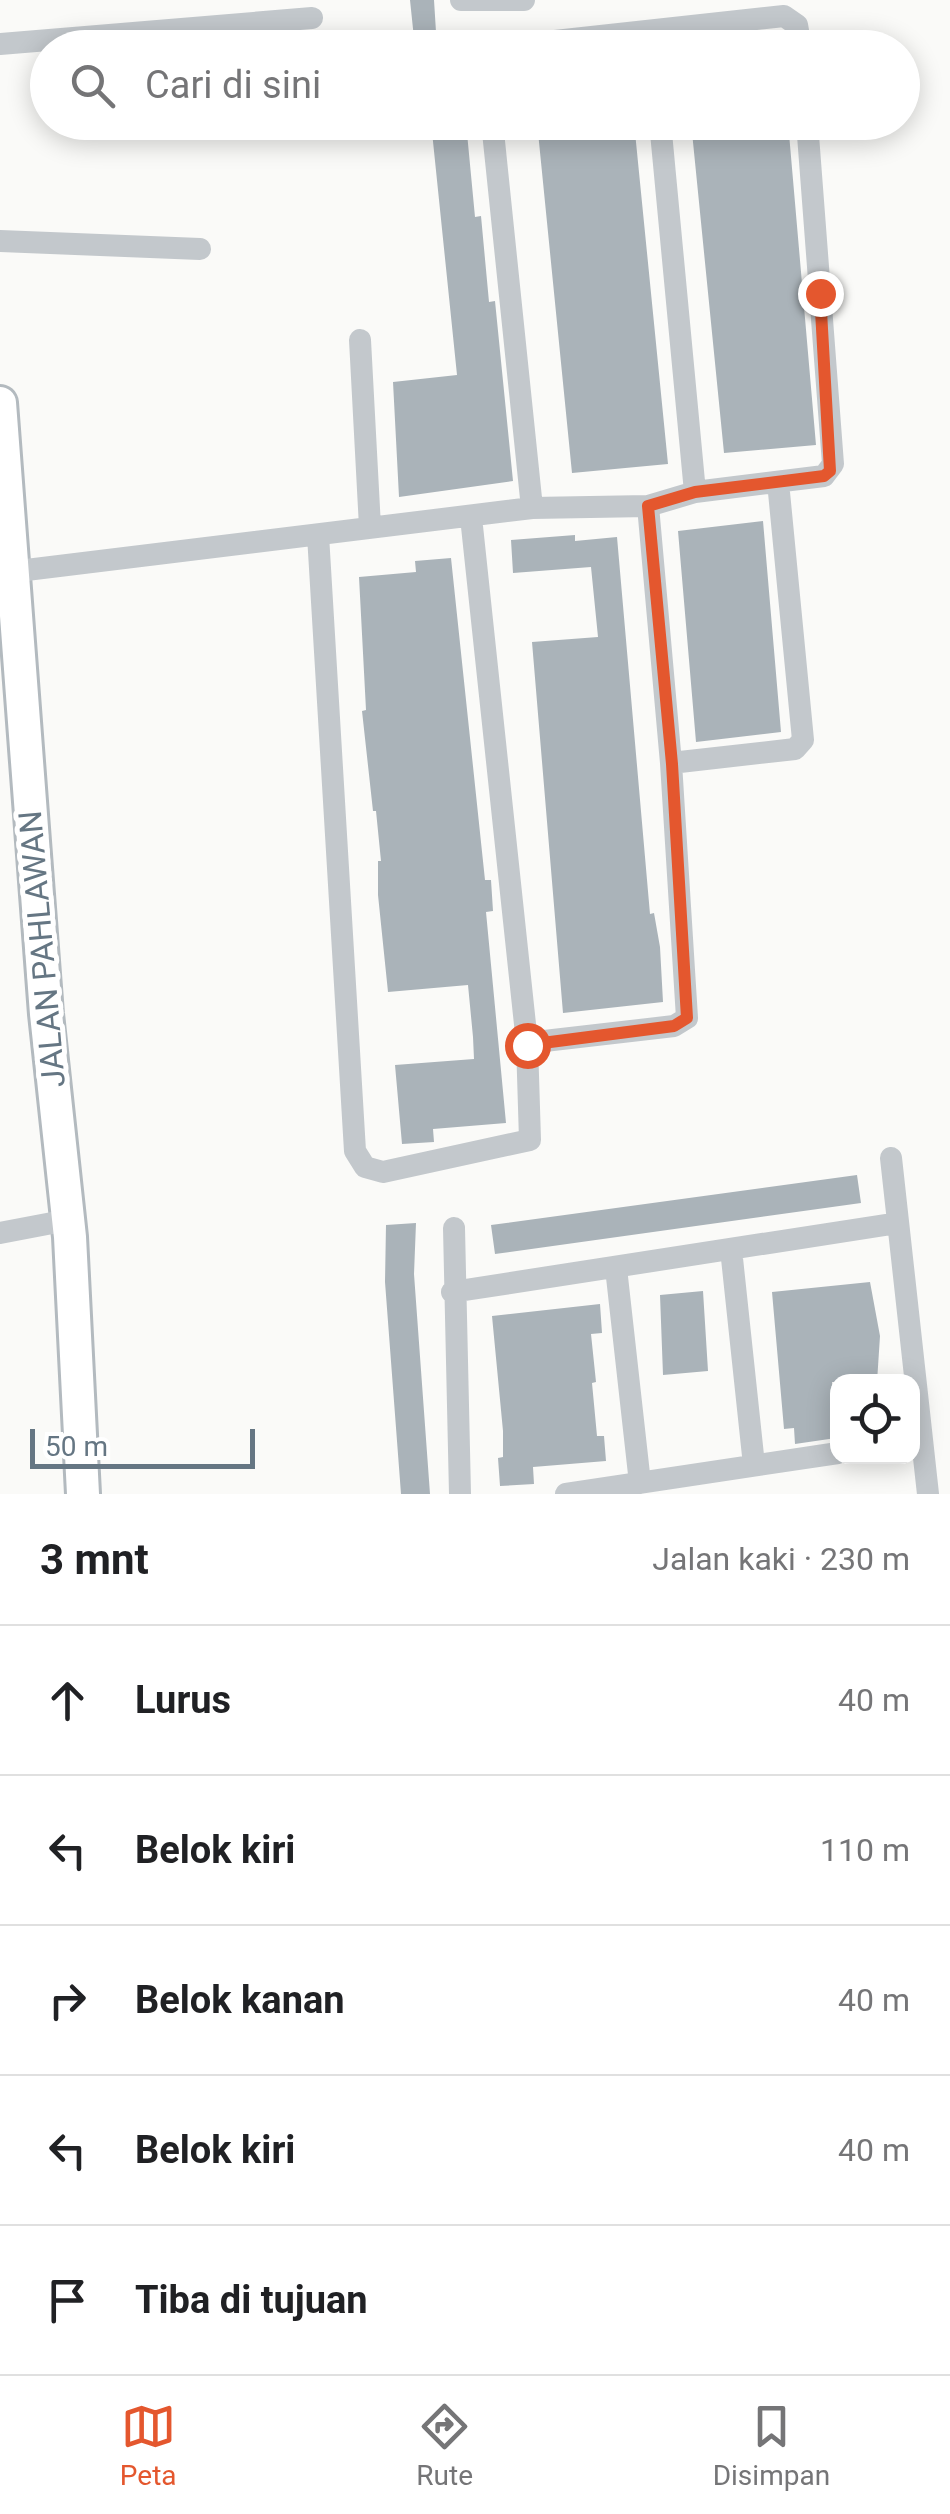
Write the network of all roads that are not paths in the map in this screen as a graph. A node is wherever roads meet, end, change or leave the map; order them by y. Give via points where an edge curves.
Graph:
1 (461, 0) edge
2 (524, 0) edge
3 (312, 18) dead end
4 (168, 30) edge
5 (696, 30) edge
6 (798, 30) edge
7 (30, 42) edge
8 (0, 44) edge
9 (494, 140) edge
10 (662, 140) edge
11 (808, 140) edge
12 (0, 241) edge
13 (200, 249) dead end
14 (360, 340) dead end
15 (0, 403) edge
16 (778, 482) junction
17 (695, 492) junction
18 (648, 506) junction
19 (532, 508) junction
20 (471, 516) junction
21 (370, 526) junction
22 (318, 535) junction
23 (10, 572) junction
24 (672, 764) junction
25 (527, 1043) junction
26 (891, 1158) dead end
27 (898, 1223) junction
28 (454, 1228) dead end
29 (0, 1232) edge
30 (70, 1239) junction
31 (732, 1249) junction
32 (616, 1268) junction
33 (452, 1292) junction
34 (911, 1374) edge
35 (830, 1454) edge
36 (920, 1455) edge
37 (754, 1465) junction
38 (640, 1483) junction
39 (83, 1494) edge
40 (460, 1494) edge
41 (566, 1494) edge
42 (928, 1494) edge

1 - 2 street
3 - 4 street
5 - 6 street via 784,16
7 - 8 street
9 - 19 street
10 - 17 street
11 - 16 street via 833,464 824,476
12 - 13 street
14 - 21 street
15 - 23 street, JALAN PAHLAWAN
16 - 17 street
16 - 24 street via 802,740 796,749
17 - 18 street
18 - 19 street
18 - 24 street
19 - 20 street
20 - 21 street
20 - 25 street
21 - 22 street
22 - 23 street
22 - 25 street via 359,1161 383,1172 530,1140
23 - 30 street, JALAN PAHLAWAN
24 - 25 street via 687,1018 674,1026
26 - 27 street
27 - 31 street
27 - 34 street
28 - 33 street
29 - 30 street
30 - 39 street, JALAN PAHLAWAN
31 - 32 street
31 - 37 street
32 - 33 street
32 - 38 street
33 - 40 street
35 - 37 street
36 - 42 street
37 - 38 street
38 - 41 street

